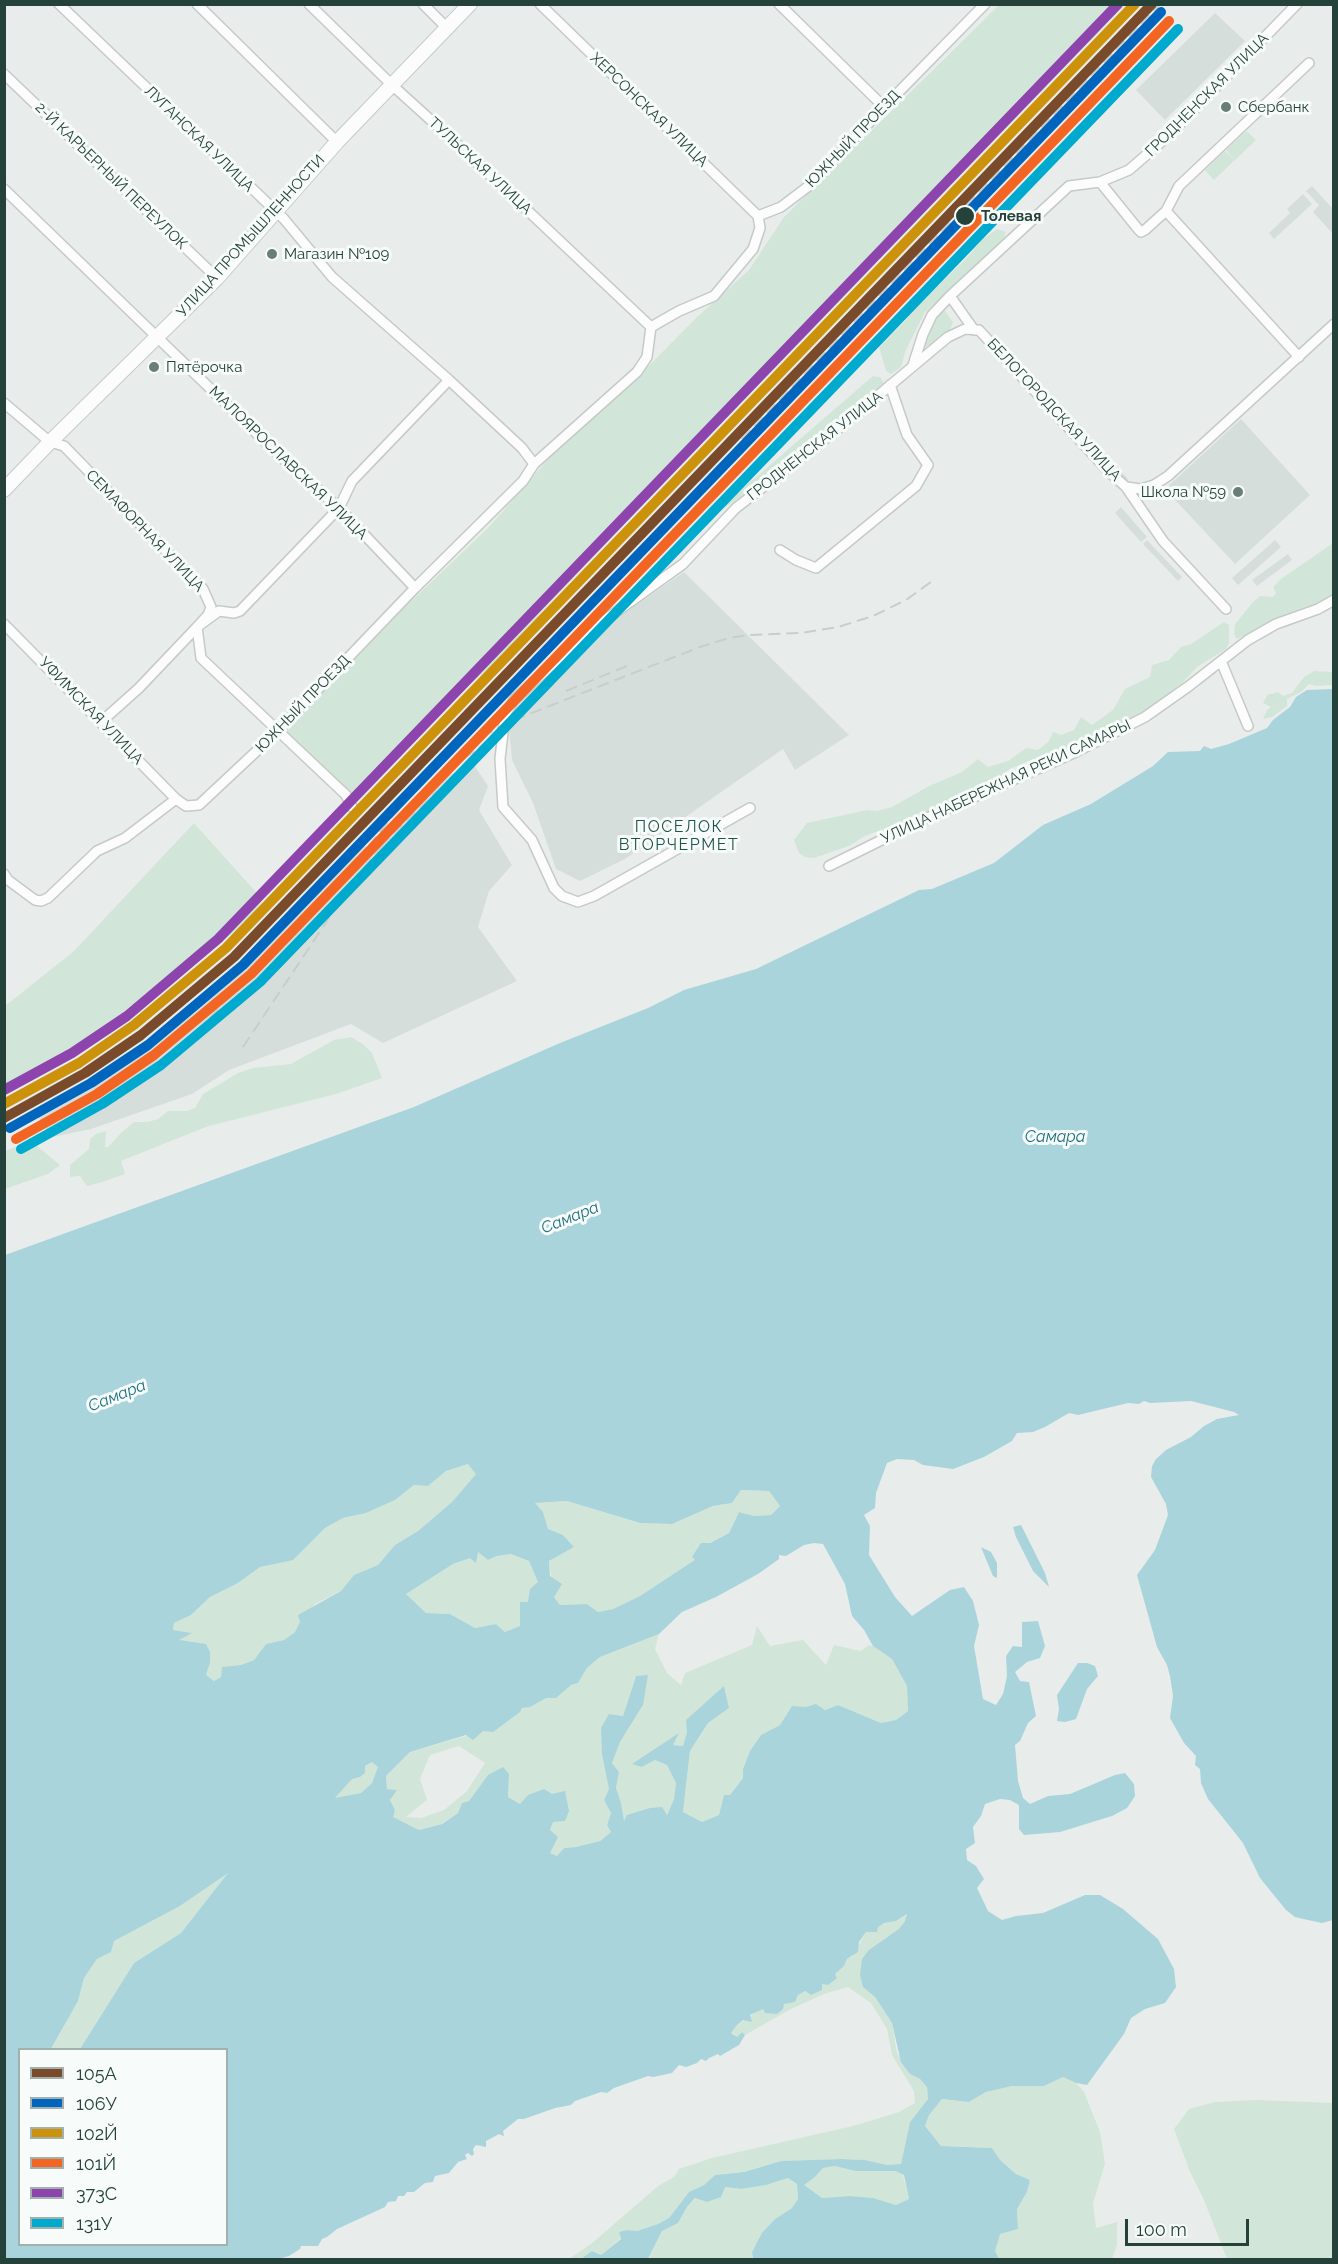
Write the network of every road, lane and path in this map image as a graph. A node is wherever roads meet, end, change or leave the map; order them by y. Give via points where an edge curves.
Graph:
1 (58, 4) edge
2 (197, 4) edge
3 (309, 4) edge
4 (423, 4) edge
5 (470, 4) edge
6 (540, 4) edge
7 (779, 4) edge
8 (985, 4) edge
9 (1297, 4) edge
10 (447, 28) junction
11 (1309, 63) dead end
12 (4, 74) edge
13 (392, 85) junction
14 (884, 107) junction
15 (337, 142) junction
16 (1101, 182) junction
17 (4, 189) edge
18 (275, 211) junction
19 (1166, 211) junction
20 (758, 216) junction
21 (217, 278) junction
22 (950, 296) junction
23 (1334, 324) edge
24 (651, 327) junction
25 (970, 330) junction
26 (156, 336) junction
27 (1299, 357) junction
28 (912, 367) junction
29 (449, 380) junction
30 (890, 386) junction
31 (4, 403) edge
32 (50, 442) junction
33 (534, 464) junction
34 (1126, 488) junction
35 (4, 490) edge
36 (339, 508) junction
37 (780, 550) dead end
38 (415, 588) junction
39 (1334, 600) edge
40 (1226, 609) dead end
41 (4, 624) edge
42 (197, 627) junction
43 (1221, 661) junction
44 (100, 722) junction
45 (1248, 726) dead end
46 (278, 731) junction
47 (176, 799) junction
48 (352, 807) dead end
49 (750, 808) dead end
50 (829, 866) dead end
51 (4, 874) edge

1 - 18 street, ЛУГАНСКАЯ УЛИЦА
2 - 15 street
3 - 13 street, ТУЛЬСКАЯ УЛИЦА
4 - 10 street
5 - 10 main road, УЛИЦА ПРОМЫШЛЕННОСТИ
6 - 20 street, ХЕРСОНСКАЯ УЛИЦА
7 - 14 street
8 - 14 street, ЮЖНЫЙ ПРОЕЗД
9 - 16 street, ГРОДНЕНСКАЯ УЛИЦА via 1168,136 1129,170
10 - 13 main road, УЛИЦА ПРОМЫШЛЕННОСТИ
11 - 19 street via 1179,186
12 - 21 street, 2-Й КАРЬЕРНЫЙ ПЕРЕУЛОК
13 - 15 main road, УЛИЦА ПРОМЫШЛЕННОСТИ
13 - 24 street, ТУЛЬСКАЯ УЛИЦА
14 - 20 street, ЮЖНЫЙ ПРОЕЗД via 810,185 782,207
15 - 18 main road, УЛИЦА ПРОМЫШЛЕННОСТИ
16 - 19 street via 1141,232
16 - 22 street, ГРОДНЕНСКАЯ УЛИЦА via 1069,186
17 - 26 street, МАЛОЯРОСЛАВСКАЯ УЛИЦА
18 - 21 main road, УЛИЦА ПРОМЫШЛЕННОСТИ
18 - 29 street, ЛУГАНСКАЯ УЛИЦА via 332,277
19 - 27 street
20 - 24 street via 760,228 753,249 714,296
21 - 26 main road, УЛИЦА ПРОМЫШЛЕННОСТИ
22 - 25 street, БЕЛОГОРОДСКАЯ УЛИЦА
22 - 28 street, ГРОДНЕНСКАЯ УЛИЦА via 932,315
23 - 27 street, БЕЛОГОРОДСКАЯ УЛИЦА
24 - 33 street, ЮЖНЫЙ ПРОЕЗД via 647,357 637,372
25 - 28 street, ГРОДНЕНСКАЯ УЛИЦА via 948,337
25 - 34 street, БЕЛОГОРОДСКАЯ УЛИЦА via 980,330
26 - 32 main road, УЛИЦА ПРОМЫШЛЕННОСТИ
26 - 36 street, МАЛОЯРОСЛАВСКАЯ УЛИЦА
27 - 34 street, БЕЛОГОРОДСКАЯ УЛИЦА via 1168,476 1141,489
28 - 30 street, ГРОДНЕНСКАЯ УЛИЦА
29 - 33 street, ЛУГАНСКАЯ УЛИЦА
29 - 36 street via 352,481
30 - 37 street via 907,435 928,465 916,486 816,568
30 - 49 street, ГРОДНЕНСКАЯ УЛИЦА via 736,508 683,564 584,635 514,700 505,715 500,759 503,807 532,840 554,888 562,896 578,902 594,896
31 - 32 street, СЕМАФОРНАЯ УЛИЦА
32 - 35 main road, УЛИЦА ПРОМЫШЛЕННОСТИ
32 - 42 street, СЕМАФОРНАЯ УЛИЦА via 64,446 203,589 211,606
33 - 38 street, ЮЖНЫЙ ПРОЕЗД via 523,481
34 - 40 street via 1162,541
36 - 38 street, МАЛОЯРОСЛАВСКАЯ УЛИЦА
36 - 42 street via 240,612 219,611
38 - 46 street, ЮЖНЫЙ ПРОЕЗД
39 - 43 street, УЛИЦА НАБЕРЕЖНАЯ РЕКИ САМАРЫ via 1276,624
41 - 44 street, УФИМСКАЯ УЛИЦА
42 - 44 street
42 - 46 street via 201,658
43 - 45 street
43 - 50 street, УЛИЦА НАБЕРЕЖНАЯ РЕКИ САМАРЫ via 1145,717
44 - 47 street, УФИМСКАЯ УЛИЦА
46 - 47 street, ЮЖНЫЙ ПРОЕЗД via 200,805 186,806
46 - 48 street via 346,795
47 - 51 street via 125,838 98,851 48,898 34,900

